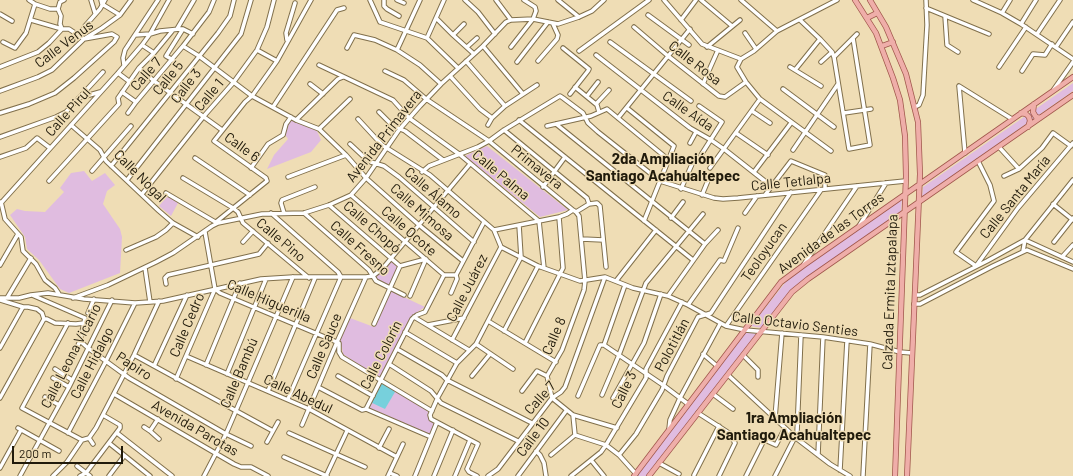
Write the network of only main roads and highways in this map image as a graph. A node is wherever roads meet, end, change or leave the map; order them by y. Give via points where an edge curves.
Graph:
1 (855, 0) edge
2 (870, 0) edge
3 (878, 13) junction
4 (867, 18) junction
5 (893, 42) junction
6 (882, 46) junction
7 (1073, 77) edge
8 (1073, 95) edge
9 (1036, 103) junction
10 (1020, 113) junction
11 (1040, 118) junction
12 (1028, 127) junction
13 (919, 186) junction
14 (905, 194) junction
15 (918, 203) junction
16 (904, 212) junction
17 (635, 475) edge
18 (649, 476) edge
19 (895, 476) edge
20 (907, 476) edge

1 - 4 main road, Calzada Ermita Iztapalapa
2 - 3 main road, Calzada Ermita Iztapalapa
3 - 4 main road
3 - 5 main road, Calzada Ermita Iztapalapa
4 - 6 main road, Calzada Ermita Iztapalapa
5 - 6 main road
5 - 13 main road, Calzada Ermita Iztapalapa via 906,74 915,107 919,138
6 - 14 main road, Calzada Ermita Iztapalapa via 903,116
7 - 9 main road, Avenida de las Torres
8 - 11 main road, Avenida de las Torres
9 - 10 main road, Avenida de las Torres
9 - 11 main road via 1033,112
10 - 12 main road via 1029,117
10 - 13 main road, Avenida de las Torres
11 - 12 main road, Avenida de las Torres
12 - 15 main road, Avenida de las Torres
13 - 14 main road, Avenida de las Torres
13 - 15 main road, Calzada Ermita Iztapalapa
14 - 16 main road, Calzada Ermita Iztapalapa
14 - 17 main road, Avenida de las Torres via 781,282
15 - 16 main road, Avenida de las Torres
15 - 20 main road, Calzada Ermita Iztapalapa
16 - 18 main road, Avenida de las Torres via 798,286
16 - 19 main road, Calzada Ermita Iztapalapa

